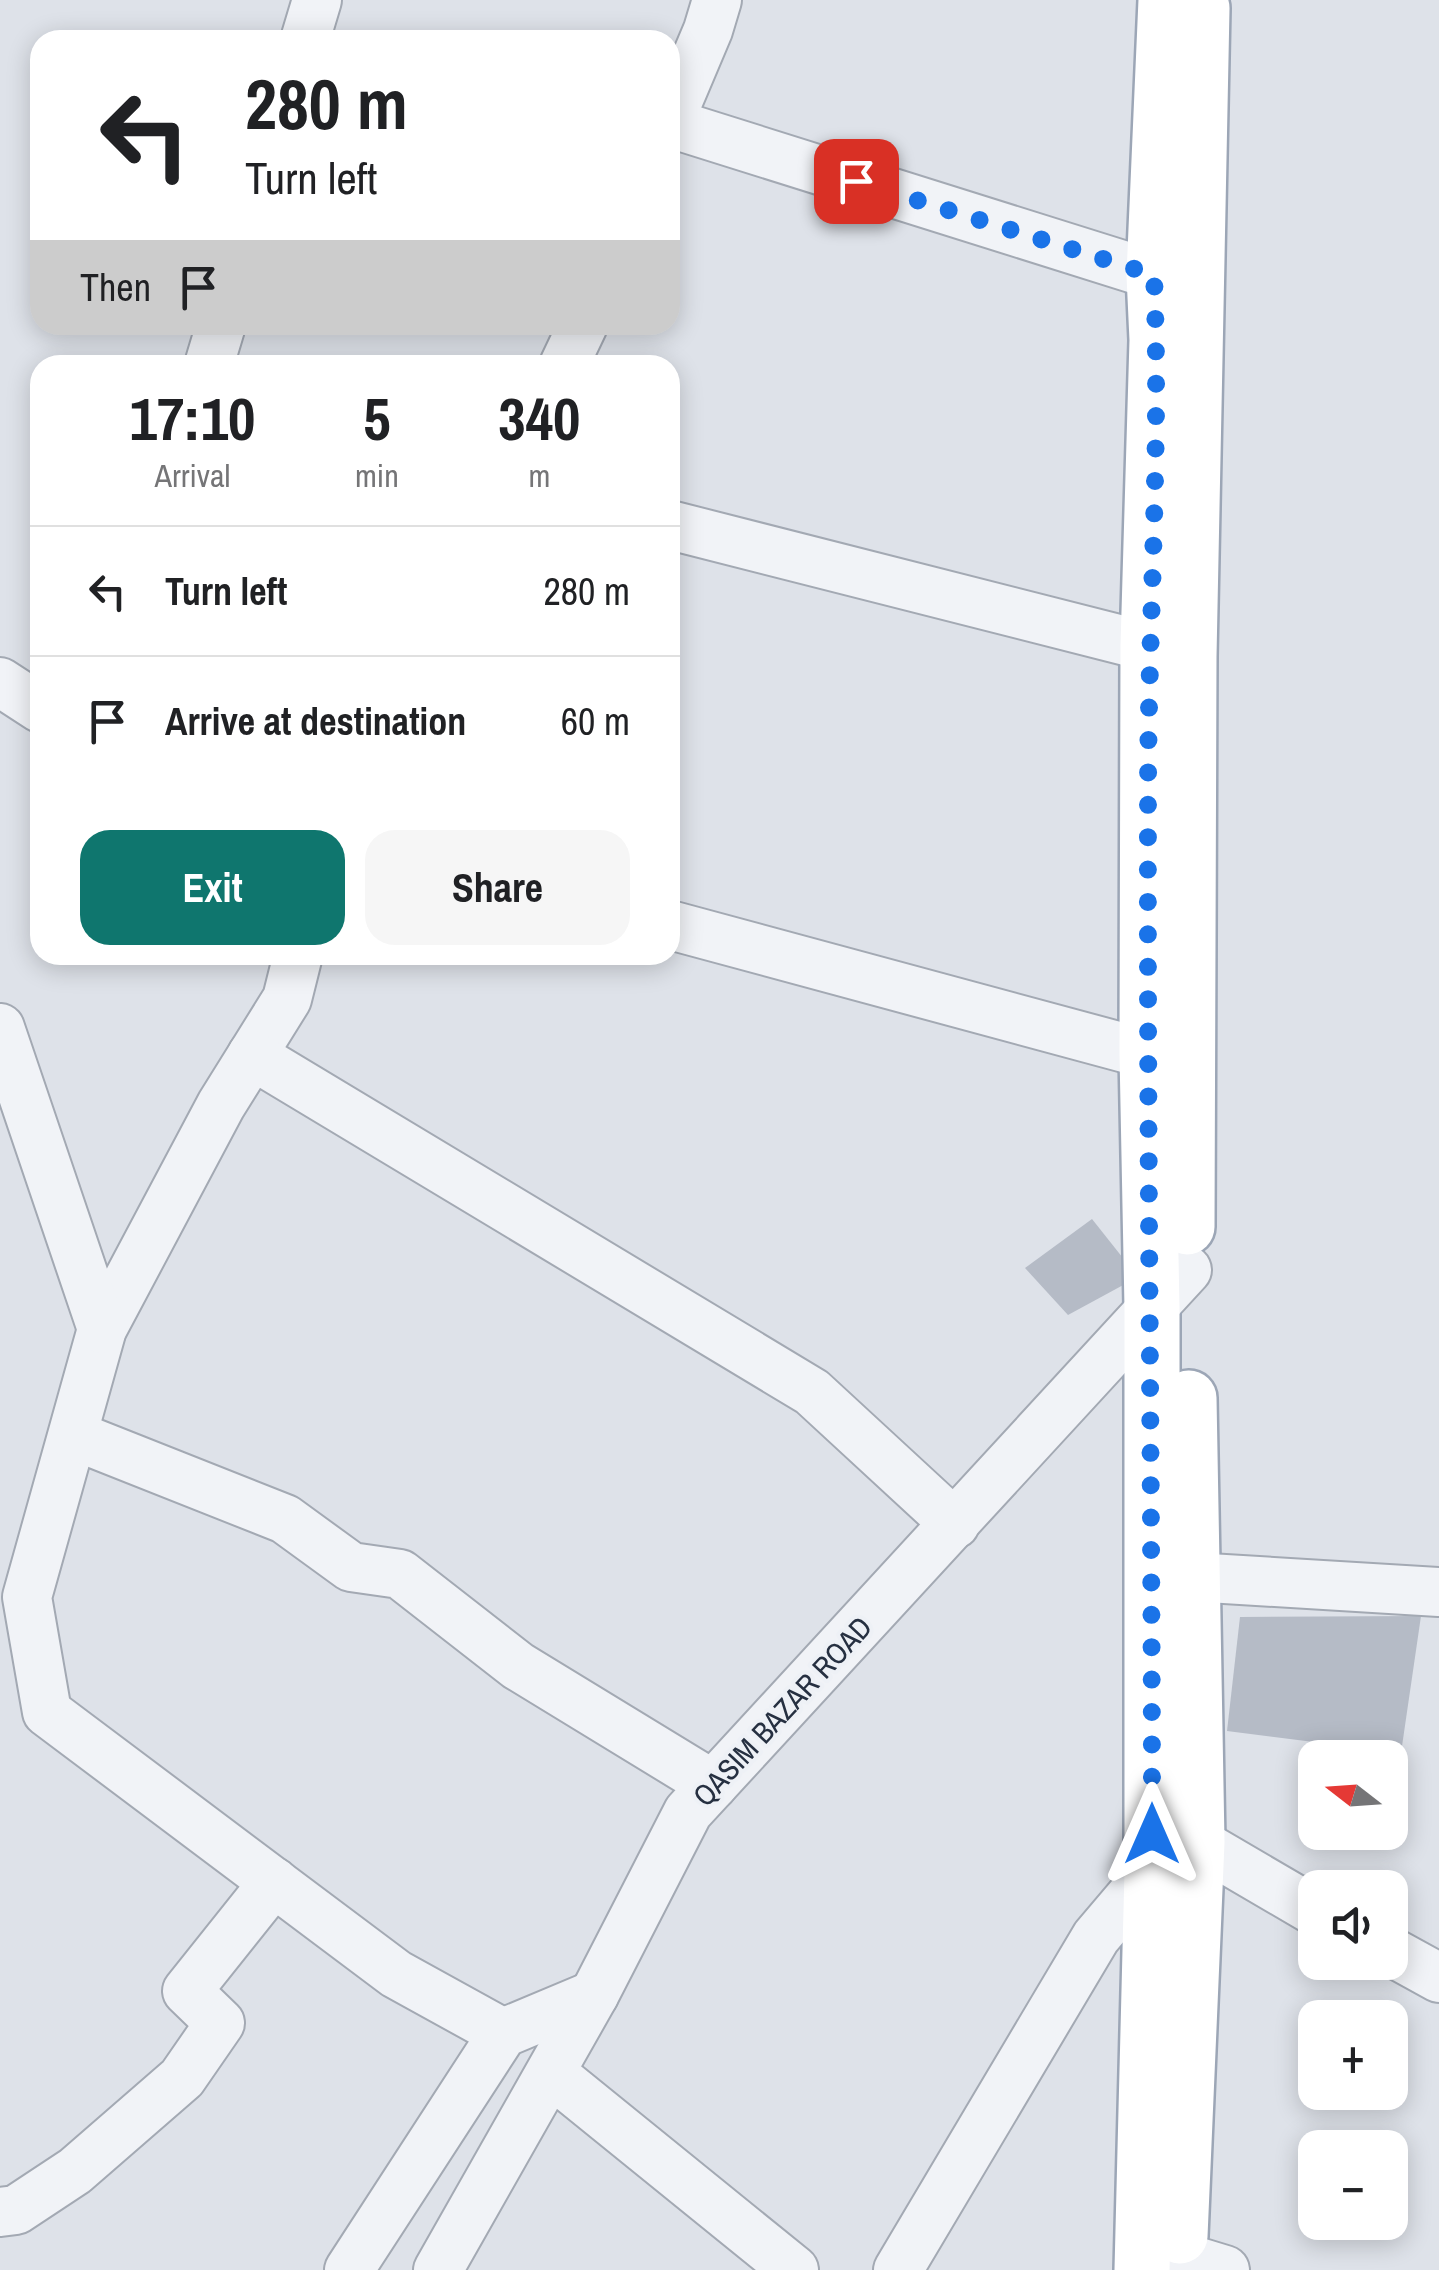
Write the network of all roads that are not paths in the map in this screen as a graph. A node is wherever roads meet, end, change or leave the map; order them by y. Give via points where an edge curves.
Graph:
1 (317, 0) edge
2 (716, 0) edge
3 (1165, 0) edge
4 (1202, 0) edge
5 (308, 30) edge
6 (680, 97) edge
7 (680, 124) edge
8 (1154, 275) junction
9 (680, 528) edge
10 (1169, 651) junction
11 (0, 682) edge
12 (30, 702) edge
13 (680, 928) edge
14 (296, 965) edge
15 (0, 1028) edge
16 (1147, 1054) junction
17 (252, 1055) junction
18 (1170, 1289) junction
19 (102, 1330) junction
20 (73, 1434) junction
21 (955, 1524) junction
22 (1192, 1577) junction
23 (1439, 1592) edge
24 (14, 1598) edge
25 (713, 1786) junction
26 (1197, 1842) junction
27 (1152, 1872) junction
28 (274, 1882) junction
29 (1298, 1900) edge
30 (1408, 1961) edge
31 (1439, 1978) edge
32 (594, 1996) junction
33 (503, 2033) junction
34 (550, 2073) junction
35 (5, 2207) edge
36 (1181, 2266) edge
37 (349, 2270) edge
38 (438, 2270) edge
39 (794, 2270) edge
40 (898, 2270) edge

1 - 5 street
2 - 6 street
3 - 8 main road
4 - 10 main road
7 - 8 street
8 - 10 main road
9 - 10 street
10 - 16 main road
10 - 18 main road
11 - 12 street
13 - 16 street
14 - 17 street via 287,999
15 - 19 street
16 - 18 main road
17 - 19 street
17 - 21 street via 812,1392
18 - 21 street, QASIM BAZAR ROAD
18 - 22 main road
18 - 27 main road
19 - 20 street
20 - 24 street
20 - 25 street via 285,1520 351,1567 400,1574 518,1666
21 - 25 street, QASIM BAZAR ROAD
22 - 23 street
22 - 26 main road
24 - 28 street via 47,1712
25 - 32 street, QASIM BAZAR ROAD via 688,1812
26 - 29 street
26 - 36 main road
27 - 36 main road
27 - 40 street via 1096,1936
28 - 33 street via 396,1974
28 - 35 street via 187,1991 220,2023 182,2078 75,2171
30 - 31 street
32 - 33 street
32 - 34 street, QASIM BAZAR ROAD
33 - 37 street
34 - 38 street, QASIM BAZAR ROAD
34 - 39 street

